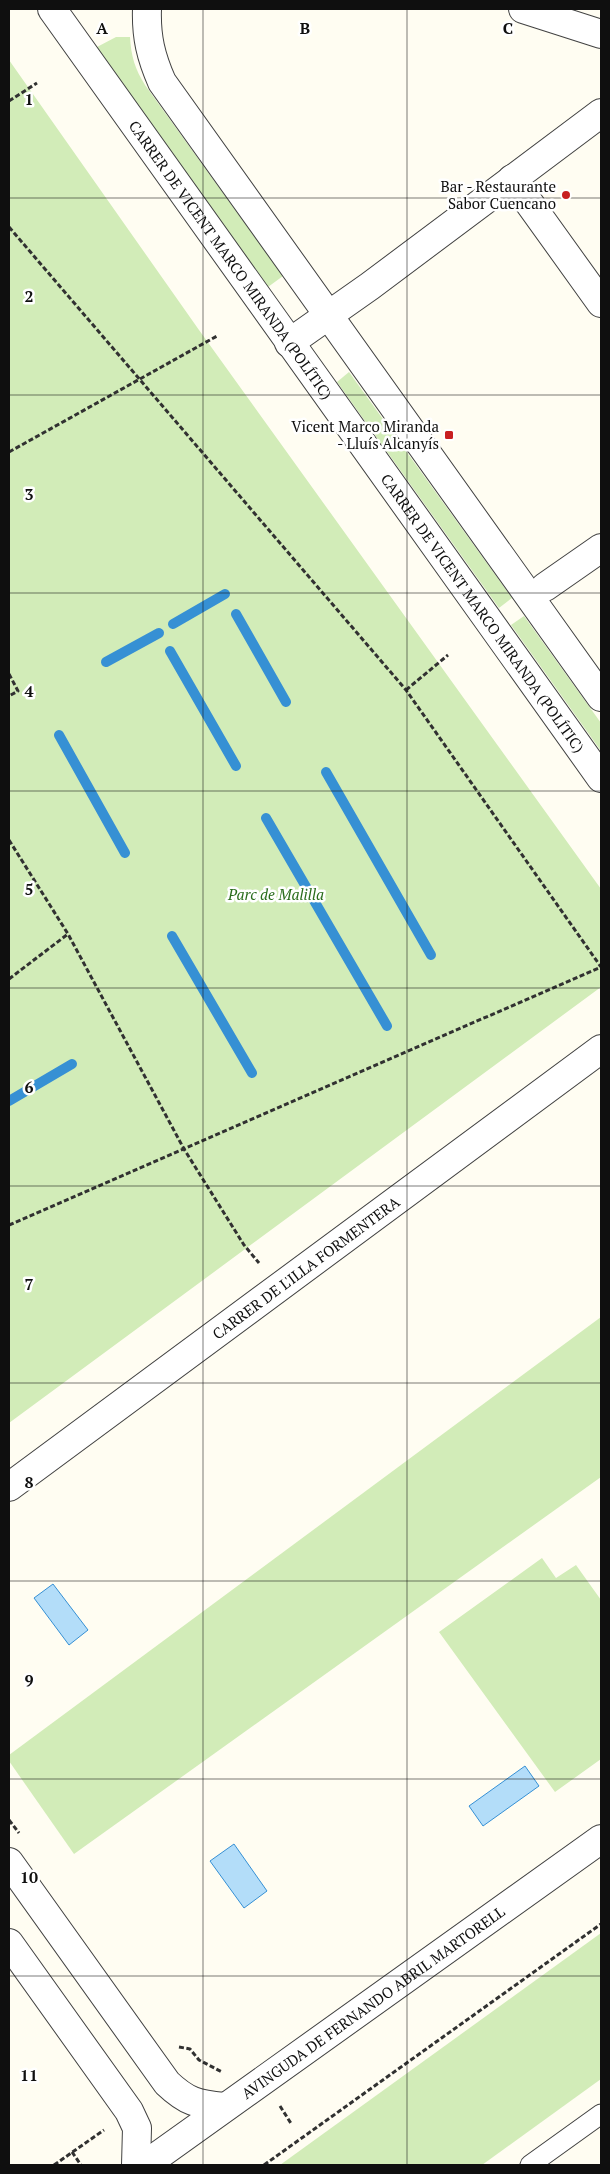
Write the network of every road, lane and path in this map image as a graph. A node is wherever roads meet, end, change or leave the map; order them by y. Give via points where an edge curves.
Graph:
1 (52, 9) edge
2 (148, 9) edge
3 (523, 9) edge
4 (601, 34) edge
5 (37, 83) dead end
6 (9, 101) edge
7 (601, 113) edge
8 (512, 179) junction
9 (9, 227) edge
10 (601, 304) edge
11 (329, 315) junction
12 (217, 336) dead end
13 (289, 343) junction
14 (139, 379) junction
15 (9, 452) edge
16 (601, 548) edge
17 (545, 587) dead end
18 (448, 655) dead end
19 (9, 674) edge
20 (406, 690) junction
21 (9, 696) edge
22 (601, 697) edge
23 (601, 778) edge
24 (9, 840) edge
25 (68, 934) junction
26 (601, 967) edge
27 (9, 979) edge
28 (601, 1049) edge
29 (184, 1149) junction
30 (9, 1225) edge
31 (279, 1287) junction
32 (9, 1487) edge
33 (601, 1839) edge
34 (9, 1862) edge
35 (601, 1924) edge
36 (9, 1943) edge
37 (190, 2049) dead end
38 (230, 2068) dead end
39 (277, 2103) dead end
40 (224, 2107) junction
41 (601, 2114) edge
42 (292, 2125) dead end
43 (108, 2126) dead end
44 (72, 2152) junction
45 (54, 2165) edge
46 (81, 2165) edge
47 (136, 2165) edge
48 (145, 2165) edge
49 (264, 2165) edge
50 (530, 2165) edge

1 - 13 street, CARRER DE VICENT MARCO MIRANDA (POLÍTIC)
2 - 11 street via 146,35 162,82
3 - 4 street
5 - 6 path
7 - 8 street
8 - 10 street
8 - 11 street
9 - 14 path
11 - 13 street
11 - 22 street
12 - 14 path
13 - 23 street, CARRER DE VICENT MARCO MIRANDA (POLÍTIC)
14 - 15 path
14 - 20 path
16 - 17 street
18 - 20 path
19 - 21 path via 18,691
20 - 26 path
24 - 25 path
25 - 27 path
25 - 29 path
26 - 29 path
28 - 31 street, CARRER DE L'ILLA FORMENTERA
29 - 30 path
29 - 31 path via 244,1245
31 - 32 street, CARRER DE L'ILLA FORMENTERA
33 - 40 street, AVINGUDA DE FERNANDO ABRIL MARTORELL
34 - 40 street via 167,2083 182,2097 200,2104
35 - 49 path
36 - 47 street via 129,2111 137,2128
37 - 38 path via 199,2060 222,2072
39 - 42 path
40 - 48 street, AVINGUDA DE FERNANDO ABRIL MARTORELL
41 - 50 lane
43 - 44 path
44 - 45 path
44 - 46 path

